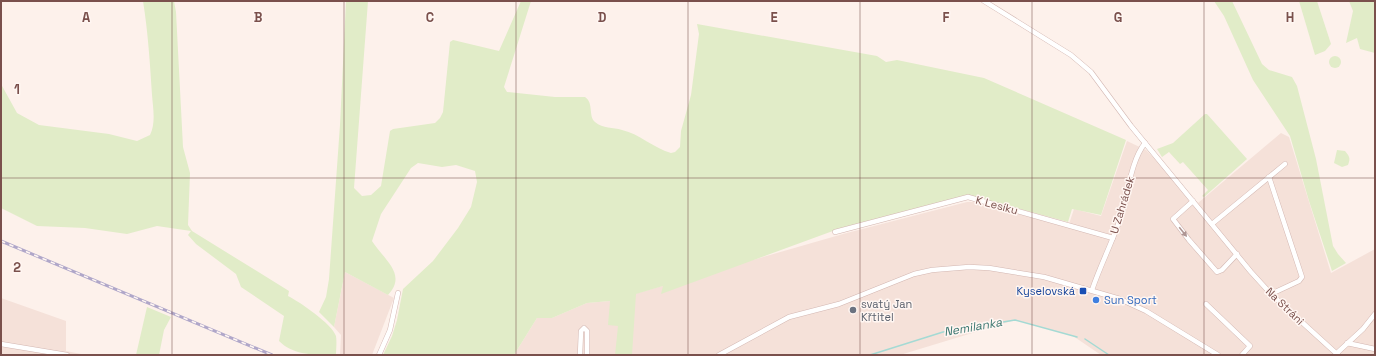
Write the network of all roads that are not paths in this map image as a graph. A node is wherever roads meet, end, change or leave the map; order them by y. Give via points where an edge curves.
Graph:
1 (984, 1) edge
2 (1145, 143) junction
3 (1284, 164) dead end
4 (1269, 177) junction
5 (1193, 201) junction
6 (1212, 224) junction
7 (835, 232) dead end
8 (1113, 238) junction
9 (1237, 254) junction
10 (1092, 290) junction
11 (398, 293) dead end
12 (1271, 294) junction
13 (1206, 304) dead end
14 (1375, 314) edge
15 (1346, 343) junction
16 (1, 344) edge
17 (1375, 349) edge
18 (1337, 354) edge
19 (64, 355) edge
20 (379, 355) edge
21 (580, 355) edge
22 (586, 355) edge
23 (719, 355) edge
24 (1218, 355) edge
25 (1242, 355) edge

1 - 2 street, Na Stráni via 1076,59 1091,72
2 - 5 street, Na Stráni
2 - 8 street, U Zahrádek via 1140,150
3 - 4 street
4 - 6 street
4 - 12 street via 1302,277 1299,281
5 - 6 street, Na Stráni
5 -> 9 street via 1173,219 1184,234 1217,272
6 - 9 street, Na Stráni
7 - 8 street, K Lesíku via 968,197
8 - 10 street, U Zahrádek
9 - 12 street, Na Stráni
10 - 23 street via 1044,277 989,268 960,267 925,271 839,304 782,319
10 - 24 street via 1139,307
11 - 20 street via 390,330
12 - 18 street, Na Stráni
13 - 25 street via 1250,346
14 - 15 street via 1363,329
15 - 17 street
15 - 18 street
16 - 19 street
21 - 22 street via 581,331 584,328 588,331

